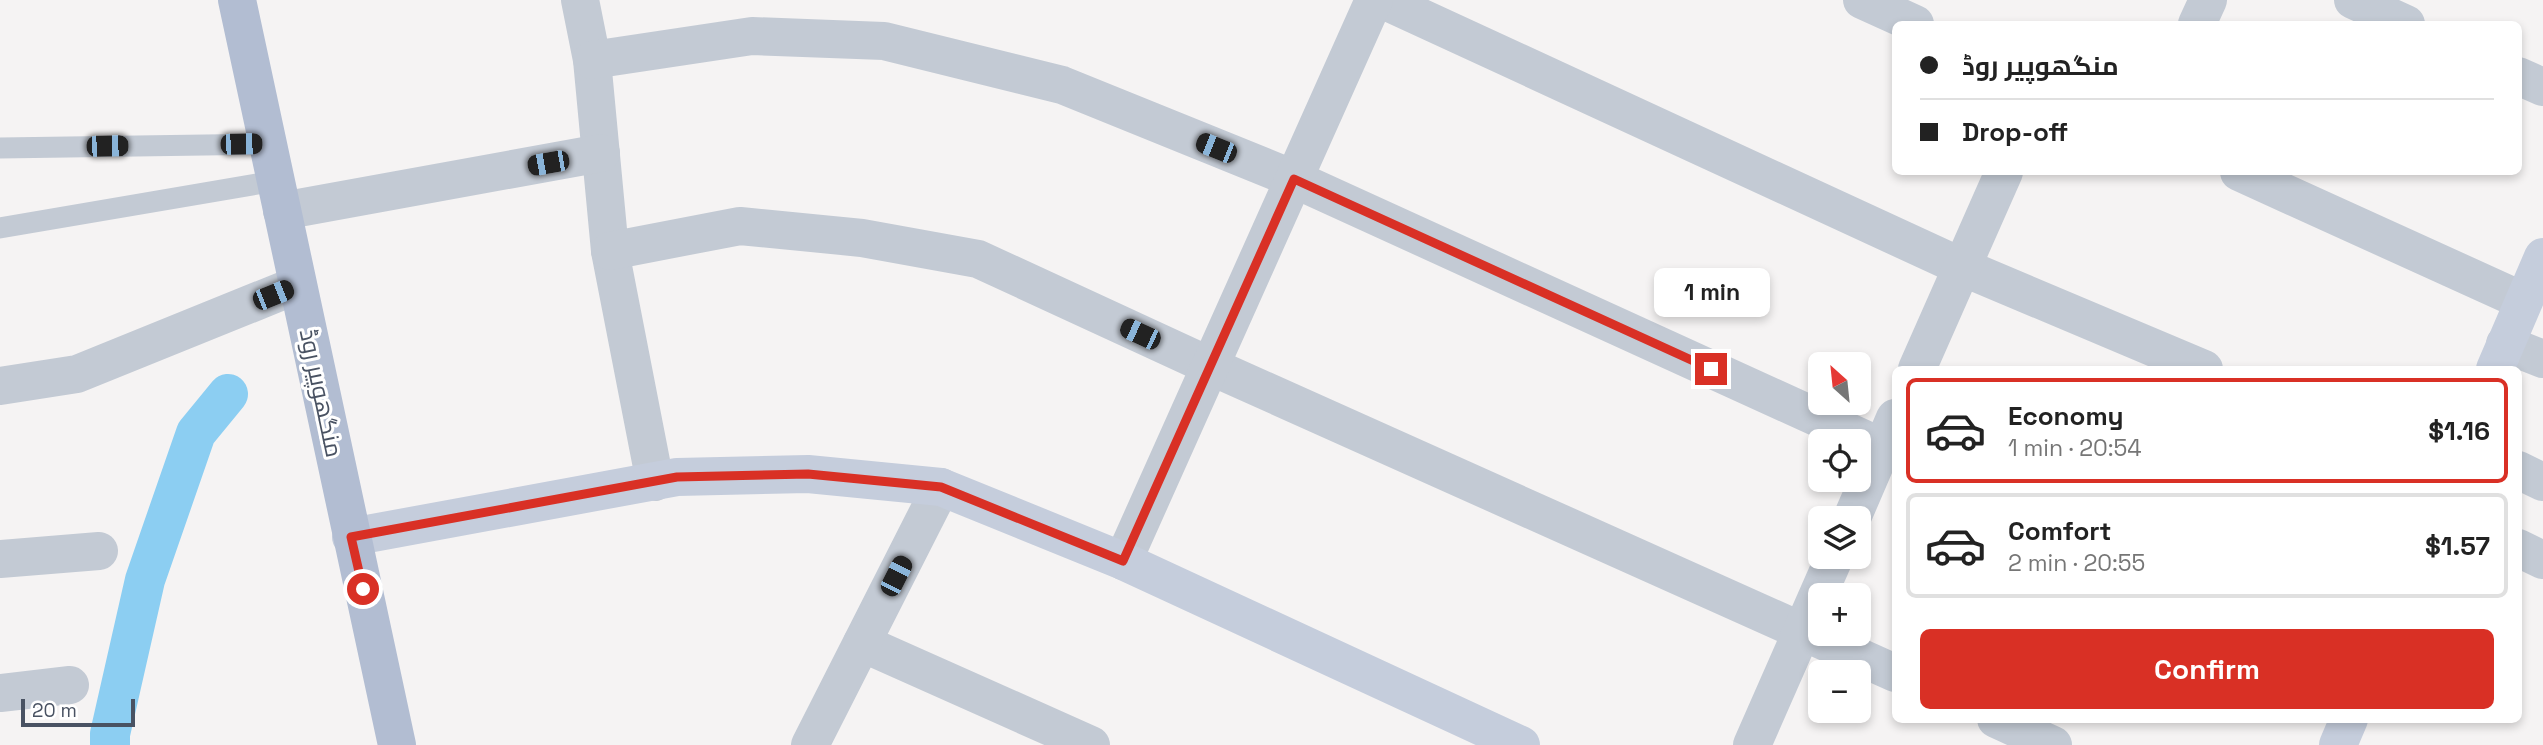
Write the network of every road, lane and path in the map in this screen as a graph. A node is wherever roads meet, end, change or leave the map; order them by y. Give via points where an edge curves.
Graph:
1 (237, 0) edge
2 (580, 0) edge
3 (1374, 0) edge
4 (1383, 0) edge
5 (1862, 0) edge
6 (2208, 0) edge
7 (2353, 0) edge
8 (1908, 21) edge
9 (2198, 21) edge
10 (2399, 21) edge
11 (592, 60) junction
12 (2522, 78) edge
13 (2543, 87) edge
14 (267, 144) junction
15 (0, 148) edge
16 (601, 153) junction
17 (2003, 175) edge
18 (2246, 175) edge
19 (1294, 179) junction
20 (279, 196) junction
21 (0, 228) edge
22 (610, 251) junction
23 (2543, 257) edge
24 (1962, 267) junction
25 (298, 285) junction
26 (2523, 301) junction
27 (2500, 357) edge
28 (2543, 359) edge
29 (1210, 366) junction
30 (1918, 366) edge
31 (2197, 366) edge
32 (0, 386) edge
33 (1891, 439) edge
34 (2522, 472) edge
35 (2543, 481) edge
36 (655, 482) junction
37 (941, 487) junction
38 (1858, 506) edge
39 (351, 537) junction
40 (2522, 550) edge
41 (99, 551) dead end
42 (0, 559) edge
43 (2543, 560) edge
44 (1123, 561) junction
45 (1829, 569) edge
46 (1802, 631) junction
47 (862, 643) junction
48 (1892, 672) edge
49 (69, 685) dead end
50 (0, 693) edge
51 (2005, 723) edge
52 (2347, 723) edge
53 (397, 745) edge
54 (810, 745) edge
55 (1091, 745) edge
56 (1521, 745) edge
57 (1752, 745) edge
58 (2053, 745) edge
59 (2338, 745) edge

1 - 14 main road, منگھوپیر روڈ
2 - 11 street
3 - 19 street
4 - 24 street
5 - 8 street
6 - 9 street
7 - 10 street
11 - 16 street
11 - 19 street via 752,36 884,41 1062,85
12 - 13 street
14 - 15 lane
14 - 20 main road, منگھوپیر روڈ
16 - 20 street
16 - 22 street
17 - 24 street
18 - 26 street
19 - 29 street
19 - 33 street
20 - 21 lane
20 - 25 main road, منگھوپیر روڈ
22 - 29 street via 740,226 862,238 978,259
22 - 36 street
23 - 26 street
24 - 30 street
24 - 31 street
25 - 32 street via 76,374
25 - 39 main road, منگھوپیر روڈ
26 - 27 street
27 - 28 street
29 - 44 street
29 - 46 street
33 - 38 street
34 - 35 street
36 - 37 street via 677,477 808,474
36 - 39 street
37 - 44 street
37 - 47 street
39 - 53 main road, منگھوپیر روڈ
40 - 43 street
41 - 42 street
44 - 56 street
45 - 46 street
46 - 48 street
46 - 57 street
47 - 54 street
47 - 55 street
49 - 50 street
51 - 58 street
52 - 59 street

